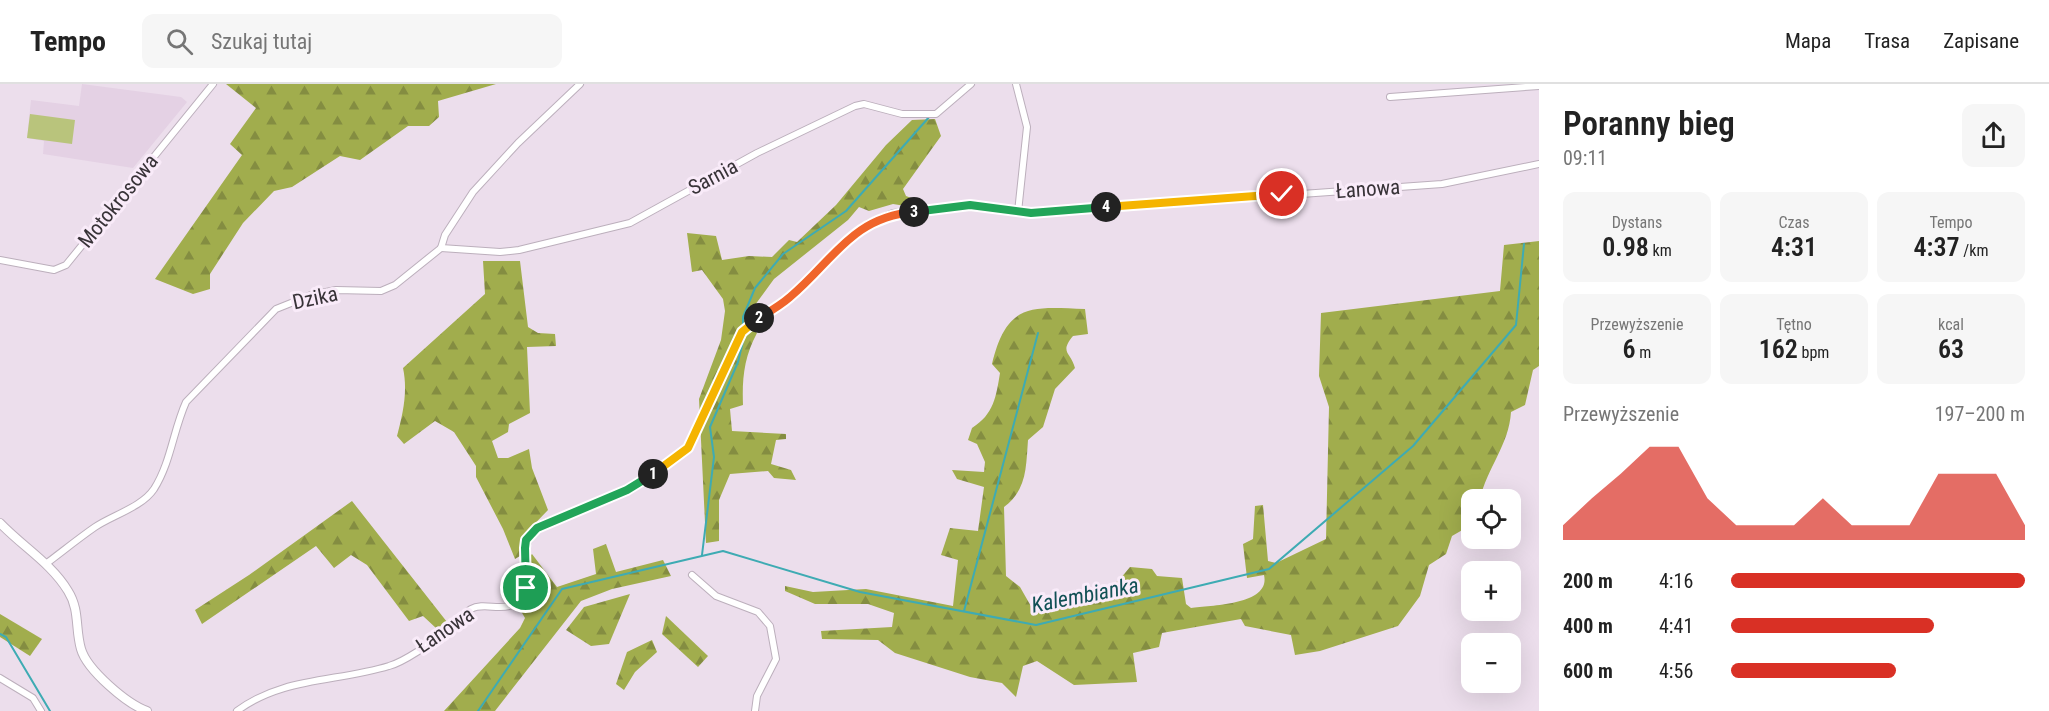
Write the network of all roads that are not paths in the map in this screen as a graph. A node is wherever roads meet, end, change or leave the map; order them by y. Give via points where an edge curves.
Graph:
1 (213, 84) edge
2 (580, 84) edge
3 (971, 84) edge
4 (1017, 84) edge
5 (1539, 86) edge
6 (1390, 96) dead end
7 (1539, 164) edge
8 (1018, 212) junction
9 (441, 248) junction
10 (0, 260) edge
11 (0, 523) edge
12 (47, 563) junction
13 (692, 575) dead end
14 (0, 678) edge
15 (130, 708) edge
16 (40, 711) edge
17 (147, 711) edge
18 (237, 711) edge
19 (755, 711) edge

1 - 10 street, Motokrosowa via 66,264 54,270
2 - 9 street, Dzika via 473,192
3 - 9 street, Sarnia via 936,114 902,114 864,104 855,106 757,153 630,223 519,250
4 - 8 street via 1027,127
5 - 6 street
7 - 8 street, Łanowa via 1442,184
8 - 18 street, Łanowa via 970,205 893,213 869,223 789,298 742,332 688,448 639,484 544,523 531,534 524,555 526,588 510,606 472,608 442,634 391,666 270,691
9 - 12 street, Dzika via 395,285 381,291 336,290 276,309 186,402 171,454 153,491
11 - 12 street
12 - 15 street via 75,603 81,650
13 - 19 street via 716,596 758,612 770,626 776,659 757,696
14 - 16 street via 33,698
15 - 17 street

